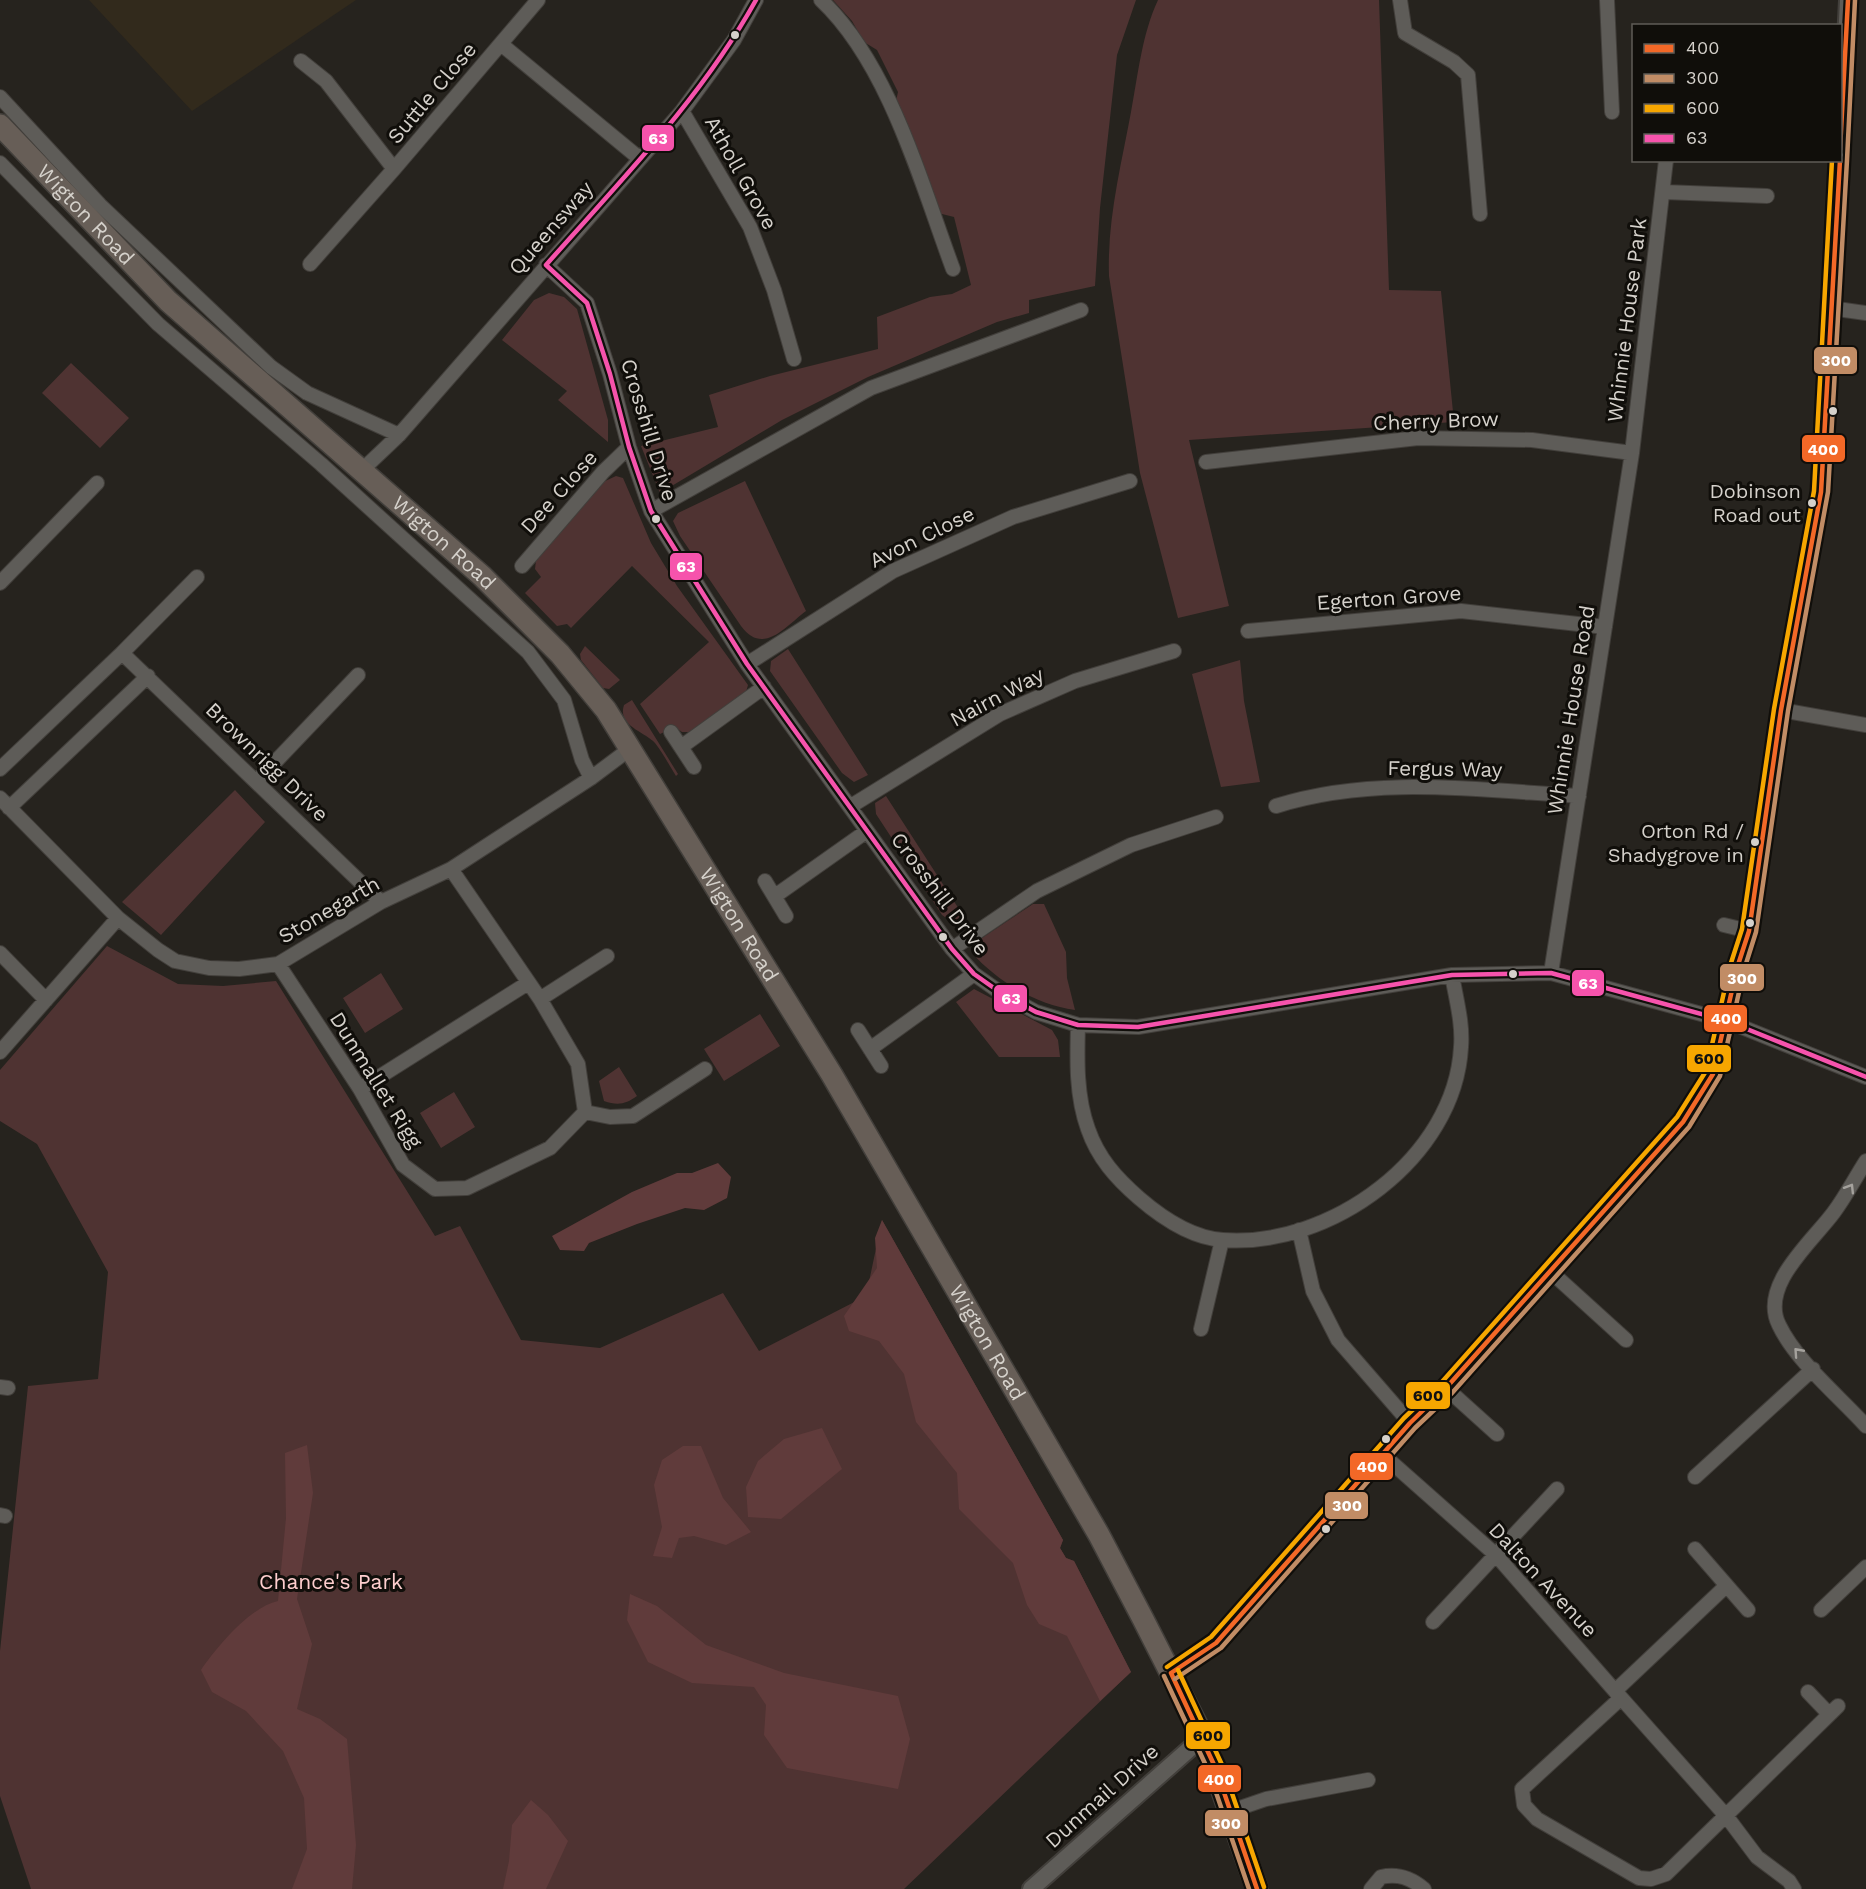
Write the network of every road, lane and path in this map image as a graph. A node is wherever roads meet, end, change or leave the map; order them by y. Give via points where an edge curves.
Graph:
1 (538, 0) edge
2 (756, 0) edge
3 (821, 0) edge
4 (1400, 0) edge
5 (1606, 0) edge
6 (1848, 0) edge
7 (501, 44) junction
8 (301, 61) dead end
9 (0, 97) edge
10 (682, 111) junction
11 (1612, 112) dead end
12 (1842, 120) edge
13 (0, 125) edge
14 (639, 158) junction
15 (1666, 162) edge
16 (1840, 162) edge
17 (0, 163) edge
18 (394, 169) junction
19 (1664, 192) junction
20 (1767, 196) dead end
21 (1480, 214) dead end
22 (310, 264) dead end
23 (546, 265) junction
24 (953, 269) dead end
25 (1830, 308) junction
26 (1081, 310) dead end
27 (1866, 313) edge
28 (794, 359) dead end
29 (399, 435) junction
30 (629, 447) junction
31 (1632, 453) junction
32 (1206, 462) dead end
33 (361, 471) junction
34 (1130, 481) dead end
35 (97, 483) dead end
36 (651, 511) junction
37 (522, 566) dead end
38 (197, 577) dead end
39 (0, 583) edge
40 (1605, 627) junction
41 (1248, 631) dead end
42 (1174, 651) dead end
43 (122, 653) junction
44 (747, 664) junction
45 (358, 675) dead end
46 (148, 676) junction
47 (764, 687) junction
48 (1781, 710) junction
49 (1866, 725) edge
50 (671, 732) dead end
51 (681, 747) junction
52 (630, 748) junction
53 (694, 767) dead end
54 (0, 769) edge
55 (591, 778) junction
56 (257, 781) junction
57 (1579, 796) junction
58 (5, 803) edge
59 (851, 806) junction
60 (1276, 806) dead end
61 (1216, 817) dead end
62 (867, 831) junction
63 (451, 869) junction
64 (765, 881) dead end
65 (775, 896) junction
66 (381, 902) junction
67 (786, 916) dead end
68 (117, 918) junction
69 (1724, 925) dead end
70 (1749, 931) junction
71 (952, 950) junction
72 (0, 953) edge
73 (607, 956) dead end
74 (278, 964) junction
75 (1551, 973) junction
76 (974, 974) junction
77 (1452, 975) junction
78 (528, 983) junction
79 (540, 999) junction
80 (46, 1000) junction
81 (1727, 1021) junction
82 (1078, 1025) junction
83 (858, 1030) dead end
84 (870, 1049) junction
85 (0, 1052) edge
86 (881, 1066) dead end
87 (705, 1069) dead end
88 (1866, 1077) edge
89 (360, 1089) junction
90 (585, 1112) junction
91 (1866, 1161) edge
92 (1299, 1230) junction
93 (1222, 1240) junction
94 (1550, 1271) junction
95 (1201, 1329) dead end
96 (1626, 1340) dead end
97 (1813, 1369) junction
98 (1446, 1388) junction
99 (1410, 1423) junction
100 (1866, 1426) edge
101 (1497, 1434) dead end
102 (1382, 1454) junction
103 (1695, 1477) dead end
104 (1557, 1489) dead end
105 (1695, 1549) dead end
106 (1496, 1555) junction
107 (1866, 1567) edge
108 (1725, 1587) junction
109 (1749, 1610) dead end
110 (1821, 1610) dead end
111 (1432, 1622) dead end
112 (1171, 1673) junction
113 (1808, 1692) dead end
114 (1618, 1694) junction
115 (1203, 1737) junction
116 (1368, 1780) dead end
117 (1231, 1811) junction
118 (1727, 1816) junction
119 (1031, 1889) edge
120 (1257, 1889) edge
121 (1371, 1889) edge
122 (1424, 1889) edge
123 (1794, 1889) edge

1 - 7 street, Suttle Close
2 - 10 street, Queensway via 728,50
3 - 24 street via 854,39 885,94
4 - 21 street via 1405,33 1454,62 1468,75
5 - 11 street
6 - 12 street
7 - 14 street, Suttle Close
7 - 18 street, Suttle Close
8 - 18 street, Suttle Close via 326,81
9 - 29 street, Wigton Road via 100,205 271,367 307,393
10 - 14 street, Queensway
10 - 28 street, Atholl Grove via 750,227
13 - 33 main road, Wigton Road via 168,301
14 - 23 street, Queensway
15 - 19 street, Whinnie House Park
16 - 25 street
17 - 55 street, Wigton Road via 158,324 321,464 528,652 564,700
18 - 22 street, Suttle Close
19 - 20 street, Whinnie House Park
19 - 31 street, Whinnie House Park
23 - 29 street, Queensway
23 - 30 street, Crosshill Drive via 587,303
25 - 27 street
25 - 48 street via 1821,492
26 - 36 street via 871,388
29 - 33 street, Queensway
30 - 36 street, Crosshill Drive
30 - 37 street, Dee Close
31 - 32 street, Cherry Brow via 1532,440 1418,438
31 - 40 street, Whinnie House Road
33 - 52 main road, Wigton Road via 529,622 579,676
34 - 44 street, Avon Close via 1013,518 893,571
35 - 39 street
36 - 44 street, Crosshill Drive
38 - 43 street
40 - 41 street, Egerton Grove via 1461,611
40 - 57 street, Whinnie House Road
42 - 59 street, Nairn Way via 1075,681 1000,714
43 - 46 street, Brownrigg Drive
43 - 54 street
44 - 47 street, Crosshill Drive
45 - 56 street
46 - 56 street, Brownrigg Drive
46 - 58 street
47 - 51 street
47 - 59 street, Crosshill Drive
48 - 49 street
48 - 70 street
50 - 51 street
51 - 53 street
52 - 55 street, Stonegarth
52 - 112 main road, Wigton Road via 910,1208 1099,1535
55 - 63 street, Stonegarth
56 - 66 street, Brownrigg Drive
57 - 60 street, Fergus Way via 1408,786 1309,796
57 - 75 street, Whinnie House Road
58 - 68 street, Stonegarth
59 - 62 street, Crosshill Drive
61 - 71 street via 1131,845 1037,891
62 - 65 street
62 - 71 street, Crosshill Drive
63 - 66 street, Stonegarth
63 - 78 street
64 - 65 street
65 - 67 street
66 - 74 street, Stonegarth
68 - 74 street, Stonegarth via 175,961 239,969
68 - 80 street
69 - 70 street
70 - 81 street
71 - 76 street, Crosshill Drive
72 - 80 street
73 - 79 street
74 - 89 street, Dunmallet Rigg
75 - 77 street, Crosshill Drive
75 - 81 street, Crosshill Drive
76 - 82 street, Crosshill Drive via 1017,1002
76 - 84 street
77 - 82 street, Crosshill Drive via 1138,1027
77 - 92 street via 1461,1047 1448,1105 1430,1138 1389,1180 1348,1209
78 - 79 street
78 - 89 street
79 - 90 street via 578,1064
80 - 85 street
81 - 88 street, Crosshill Drive
81 - 94 street via 1713,1074 1683,1122
82 - 93 street via 1081,1099 1102,1159 1121,1182 1155,1210 1179,1226
83 - 84 street
84 - 86 street
87 - 90 street via 633,1116
89 - 90 street, Dunmallet Rigg via 403,1165 435,1189 467,1188 550,1148
97 -> 91 street via 1777,1323 1774,1305 1790,1264 1834,1212
92 - 93 street via 1260,1239
92 - 99 street via 1313,1291 1338,1340
93 - 95 street
94 - 96 street
94 - 98 street
97 - 100 street
97 - 103 street
98 - 99 street
98 - 101 street
99 - 102 street
102 - 106 street, Dalton Avenue
102 - 112 street via 1216,1643
104 - 106 street
105 - 108 street
106 - 111 street
106 - 114 street, Dalton Avenue
107 - 110 street
108 - 109 street
108 - 114 street
112 - 115 main road, Wigton Road
113 - 118 street via 1833,1710
114 - 118 street, Dalton Avenue
114 - 118 street via 1522,1789 1524,1805 1537,1819 1639,1878 1651,1879 1666,1874
115 - 117 main road, Wigton Road
115 - 119 street, Dunmail Drive
116 - 117 street via 1266,1799
117 - 120 main road, Wigton Road
118 - 123 street, Dalton Avenue via 1757,1857
121 - 122 street via 1381,1877 1397,1875

